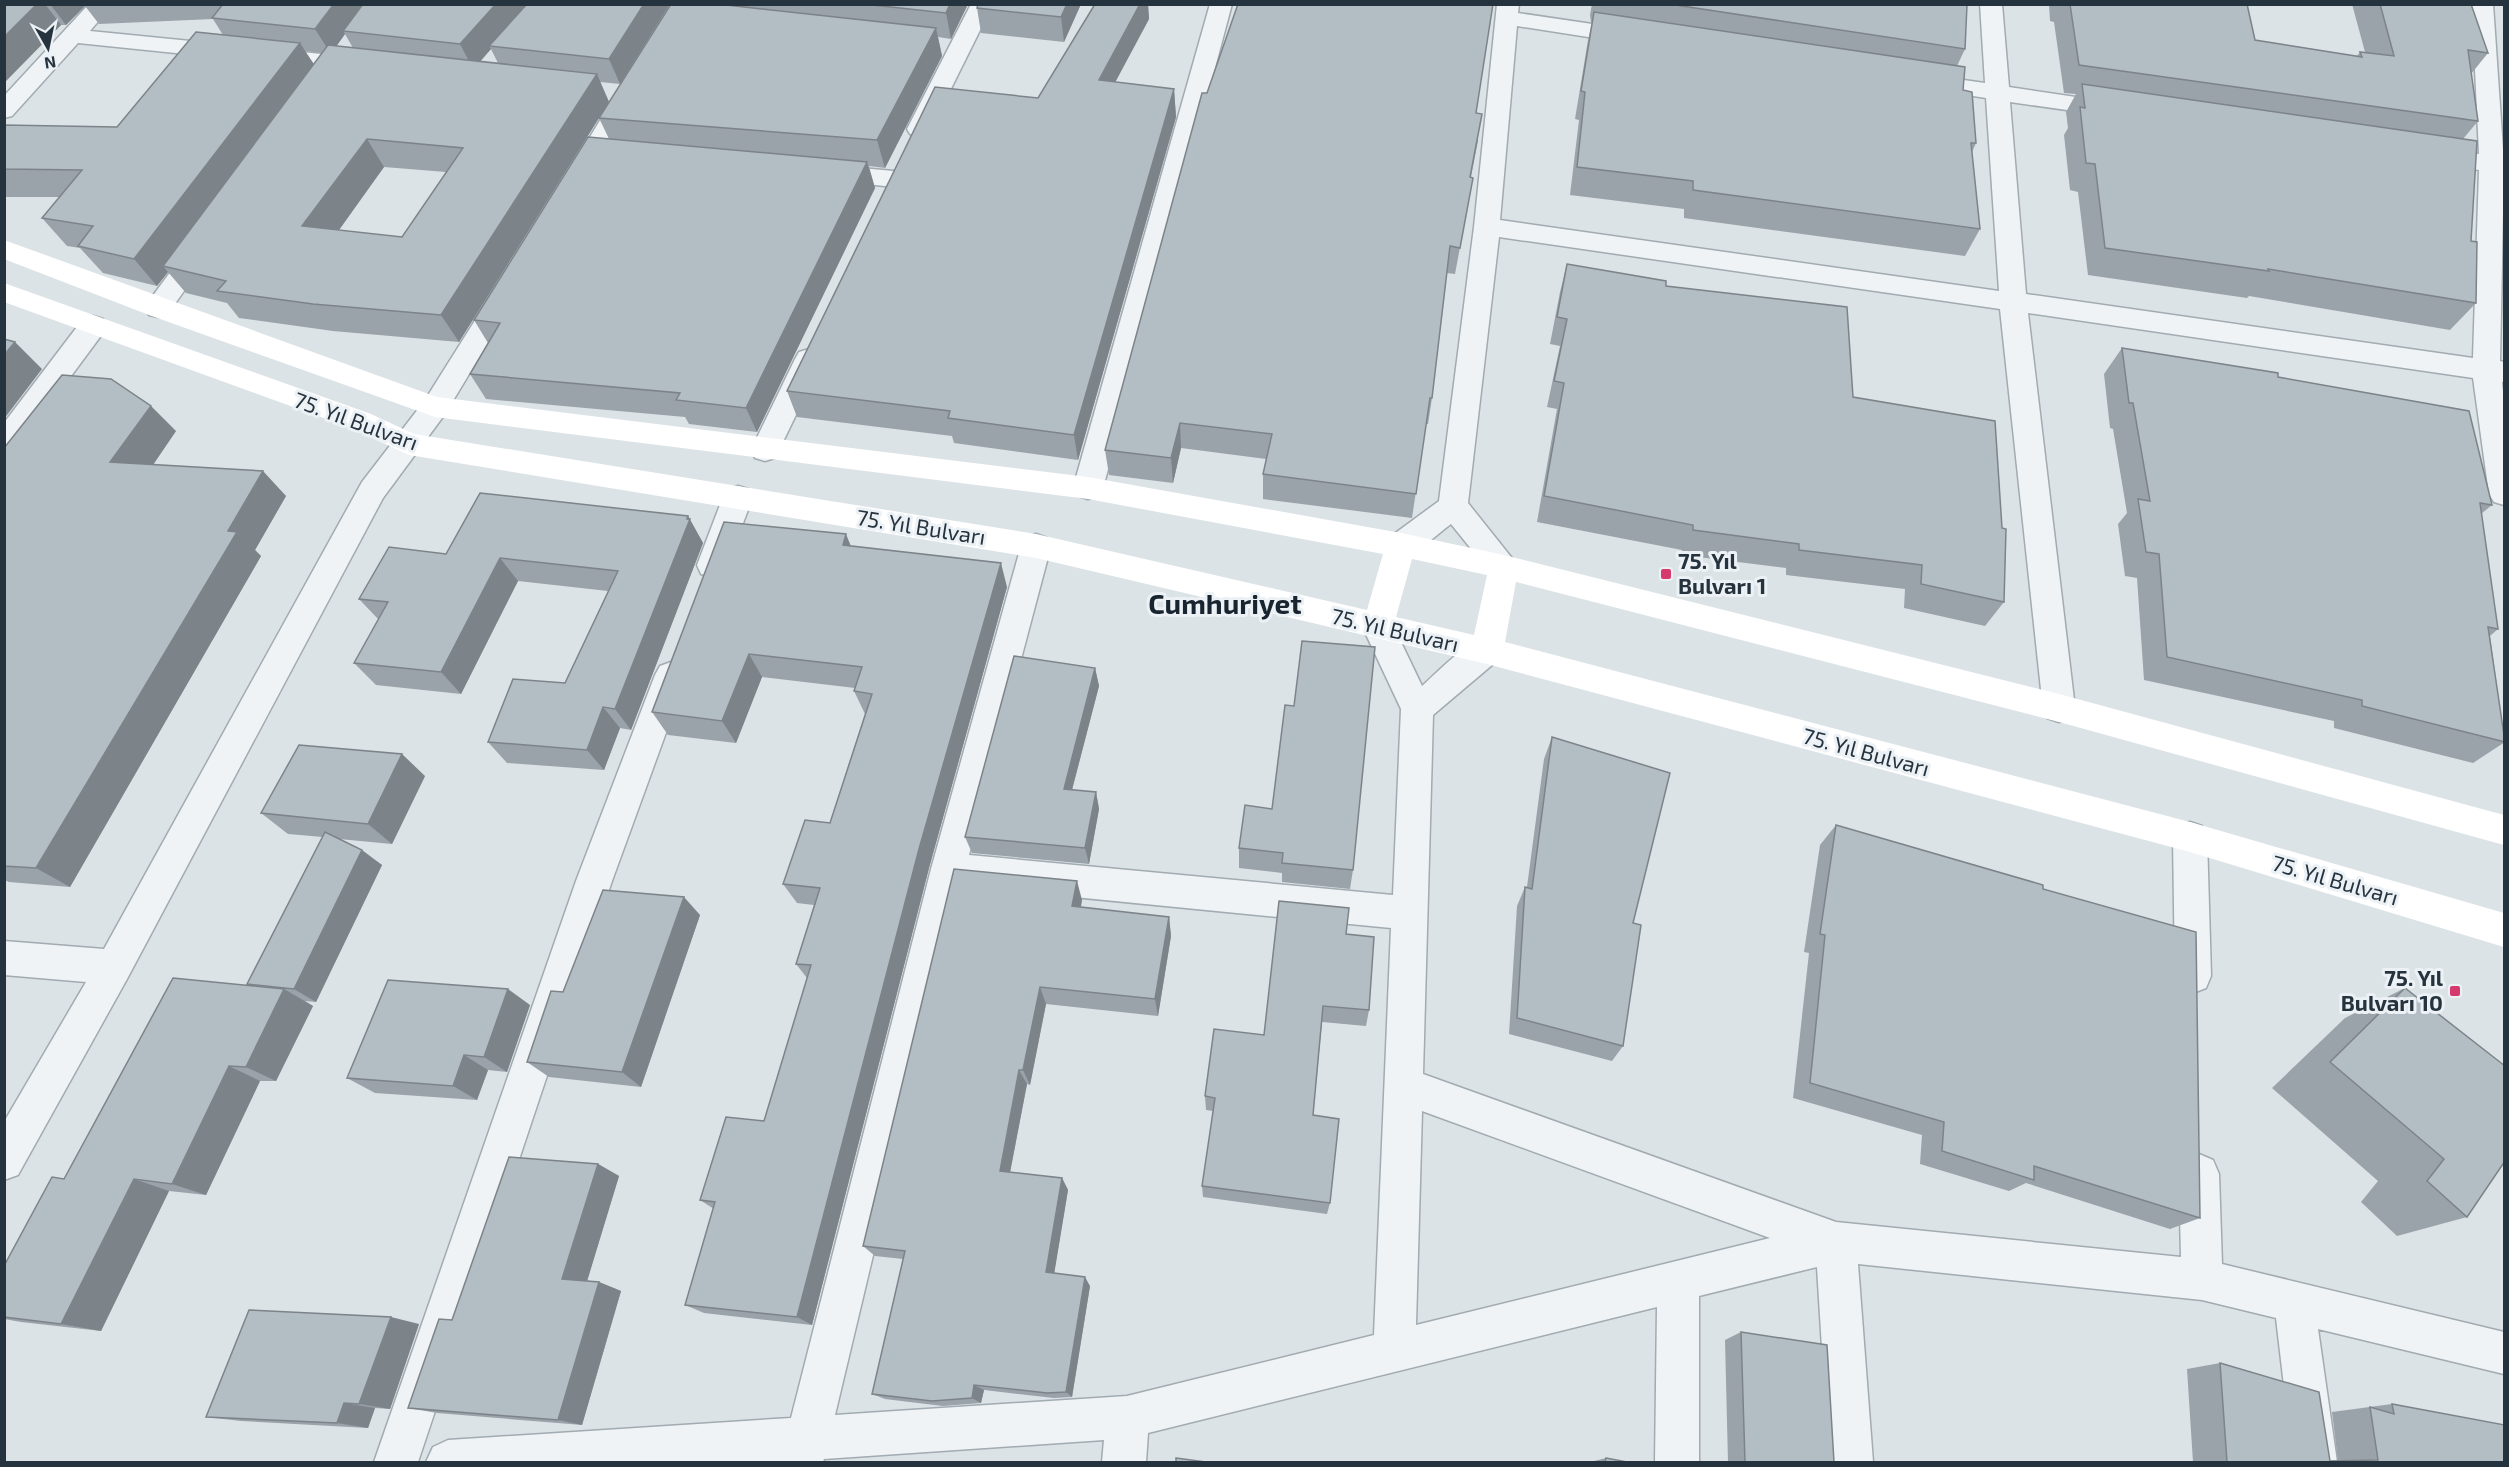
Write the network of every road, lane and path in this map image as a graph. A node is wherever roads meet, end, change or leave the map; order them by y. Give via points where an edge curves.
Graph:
1 (102, 4) edge
2 (982, 4) edge
3 (1221, 4) edge
4 (1991, 4) edge
5 (2487, 6) edge
6 (1507, 11) edge
7 (73, 36) junction
8 (1658, 41) edge
9 (386, 68) edge
10 (1904, 79) edge
11 (624, 87) edge
12 (1998, 93) junction
13 (4, 111) edge
14 (2139, 113) edge
15 (2410, 152) edge
16 (2492, 164) junction
17 (801, 171) edge
18 (567, 193) edge
19 (1487, 227) junction
20 (214, 232) edge
21 (4, 249) edge
22 (517, 274) edge
23 (4, 292) edge
24 (2013, 303) junction
25 (158, 308) junction
26 (93, 327) junction
27 (817, 342) edge
28 (2495, 371) edge
29 (435, 407) junction
30 (409, 444) junction
31 (4, 446) edge
32 (765, 450) junction
33 (1088, 488) junction
34 (2505, 494) edge
35 (738, 497) junction
36 (1454, 506) junction
37 (1401, 545) junction
38 (1036, 546) junction
39 (1504, 567) junction
40 (701, 596) edge
41 (1378, 627) junction
42 (684, 639) edge
43 (1487, 651) junction
44 (2059, 708) junction
45 (1417, 710) junction
46 (2505, 830) edge
47 (2190, 837) junction
48 (948, 869) junction
49 (1409, 913) junction
50 (2505, 930) edge
51 (4, 957) edge
52 (114, 967) junction
53 (2194, 1005) edge
54 (1404, 1086) junction
55 (2198, 1137) edge
56 (4, 1161) edge
57 (1836, 1242) junction
58 (1678, 1280) junction
59 (2202, 1280) junction
60 (2294, 1301) junction
61 (1394, 1350) junction
62 (2505, 1353) edge
63 (1127, 1417) junction
64 (804, 1451) edge
65 (396, 1462) edge
66 (448, 1462) edge
67 (1124, 1462) edge
68 (1677, 1462) edge
69 (1851, 1462) edge
70 (2315, 1462) edge

1 - 7 street
2 - 17 street via 948,48 897,172
3 - 33 street
4 - 12 street
5 - 16 street
6 - 8 street
6 - 19 street
7 - 9 street
7 - 13 street
10 - 12 street
11 - 18 street via 604,154
12 - 14 street
12 - 24 street
15 - 16 street
16 - 28 street
19 - 24 street
19 - 36 street
20 - 25 street
21 - 25 main road, 75. Yıl Bulvarı
22 - 29 street
23 - 26 main road, 75. Yıl Bulvarı
24 - 28 street
24 - 44 street
25 - 29 main road, 75. Yıl Bulvarı
26 - 30 main road, 75. Yıl Bulvarı via 361,421
26 - 31 street
27 - 32 street
28 - 34 street
29 - 30 street
29 - 32 main road, 75. Yıl Bulvarı
30 - 35 main road, 75. Yıl Bulvarı
30 - 52 street via 372,490
32 - 33 main road, 75. Yıl Bulvarı
33 - 37 main road, 75. Yıl Bulvarı
35 - 38 main road, 75. Yıl Bulvarı
35 - 40 street
36 - 37 street
36 - 39 street
37 - 39 main road, 75. Yıl Bulvarı
37 - 41 main road
38 - 41 main road, 75. Yıl Bulvarı
38 - 48 street
39 - 43 main road
39 - 44 main road, 75. Yıl Bulvarı
41 - 43 main road, 75. Yıl Bulvarı
41 - 45 street
42 - 65 street via 594,881
43 - 45 street
43 - 47 main road, 75. Yıl Bulvarı
44 - 46 main road, 75. Yıl Bulvarı
45 - 49 street
47 - 50 main road, 75. Yıl Bulvarı
47 - 53 street
48 - 49 street
48 - 64 street
49 - 54 street
51 - 52 street
52 - 56 street
54 - 57 street
54 - 61 street
55 - 59 street
57 - 58 street
57 - 59 street
57 - 69 street
58 - 61 street
58 - 68 street
59 - 60 street
60 - 62 street
60 - 70 street
61 - 63 street
63 - 64 street
63 - 67 street
64 - 66 street

